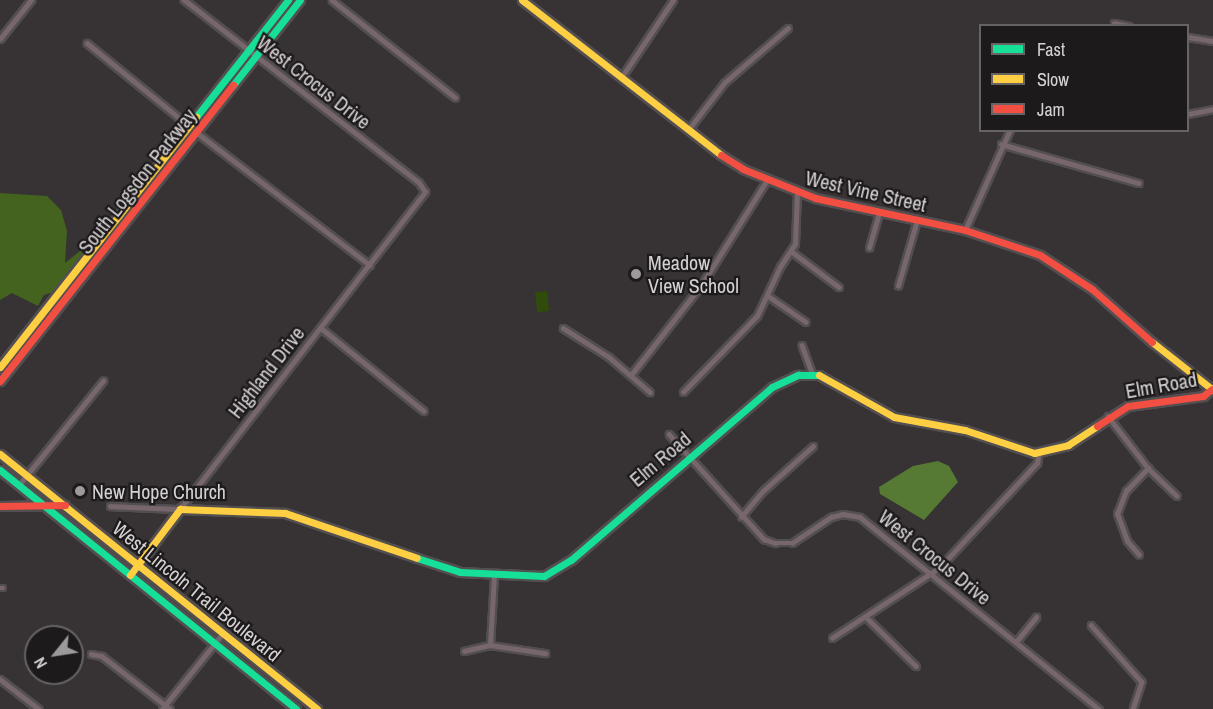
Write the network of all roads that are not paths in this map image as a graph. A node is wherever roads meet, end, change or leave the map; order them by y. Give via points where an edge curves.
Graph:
1 (31, 0) edge
2 (184, 0) edge
3 (288, 0) edge
4 (300, 0) edge
5 (332, 0) edge
6 (522, 0) edge
7 (673, 0) edge
8 (1114, 23) dead end
9 (1119, 24) edge
10 (788, 28) dead end
11 (1189, 37) edge
12 (0, 39) edge
13 (1213, 41) edge
14 (87, 43) dead end
15 (249, 50) junction
16 (256, 56) junction
17 (621, 78) junction
18 (455, 97) dead end
19 (1213, 109) edge
20 (1189, 114) edge
21 (189, 126) junction
22 (688, 130) junction
23 (196, 132) junction
24 (1009, 132) edge
25 (1001, 144) junction
26 (767, 180) junction
27 (1139, 183) dead end
28 (424, 189) joint
29 (797, 192) junction
30 (127, 205) junction
31 (136, 211) junction
32 (879, 213) junction
33 (917, 220) junction
34 (964, 230) junction
35 (869, 248) dead end
36 (791, 251) junction
37 (370, 265) junction
38 (75, 272) junction
39 (82, 278) junction
40 (898, 286) dead end
41 (839, 287) dead end
42 (767, 295) junction
43 (806, 322) dead end
44 (321, 328) junction
45 (563, 328) dead end
46 (802, 345) dead end
47 (0, 367) edge
48 (631, 375) junction
49 (813, 375) junction
50 (0, 381) edge
51 (103, 381) dead end
52 (1213, 389) edge
53 (650, 392) dead end
54 (683, 392) dead end
55 (424, 411) dead end
56 (1108, 416) junction
57 (669, 434) dead end
58 (813, 446) dead end
59 (1039, 453) junction
60 (0, 454) edge
61 (690, 457) junction
62 (1148, 468) junction
63 (0, 470) edge
64 (27, 477) junction
65 (19, 486) junction
66 (1177, 496) dead end
67 (65, 505) junction
68 (0, 506) edge
69 (45, 506) junction
70 (111, 506) dead end
71 (180, 509) junction
72 (741, 517) junction
73 (1139, 555) dead end
74 (138, 564) junction
75 (932, 574) junction
76 (130, 575) junction
77 (495, 575) junction
78 (866, 617) junction
79 (1036, 617) dead end
80 (1091, 625) dead end
81 (223, 633) junction
82 (832, 638) dead end
83 (1016, 642) junction
84 (215, 644) junction
85 (490, 645) junction
86 (464, 651) dead end
87 (91, 654) dead end
88 (545, 654) dead end
89 (916, 666) dead end
90 (0, 679) edge
91 (166, 708) edge
92 (39, 709) edge
93 (296, 709) edge
94 (317, 709) edge
95 (1099, 709) edge
96 (1133, 709) edge

1 - 12 street
2 - 15 street, West Crocus Drive
3 - 15 main road, South Logsdon Parkway
4 - 16 main road, South Logsdon Parkway
5 - 18 street
6 - 17 main road, West Vine Street
7 - 17 street
8 - 9 street
10 - 22 street via 730,76
11 - 13 street
14 - 21 street
15 - 16 street, West Crocus Drive
15 - 21 main road, South Logsdon Parkway
16 - 23 main road, South Logsdon Parkway
16 - 28 street, West Crocus Drive
17 - 22 main road, West Vine Street
19 - 20 street
21 - 23 street
21 - 30 main road, South Logsdon Parkway
22 - 26 main road, West Vine Street via 731,161
23 - 31 main road, South Logsdon Parkway
23 - 37 street
24 - 25 street
25 - 27 street
25 - 34 street
26 - 29 main road, West Vine Street
26 - 48 street via 702,284
28 - 37 street, Highland Drive via 424,195
29 - 32 main road, West Vine Street
29 - 36 street via 798,231
30 - 31 street
30 - 38 main road, South Logsdon Parkway
31 - 39 main road, South Logsdon Parkway
32 - 33 main road, West Vine Street
32 - 35 street
33 - 34 main road, West Vine Street
33 - 40 street
34 - 52 main road, West Vine Street via 1026,249 1069,272
36 - 41 street
36 - 42 street
37 - 44 street, Highland Drive
38 - 39 street
38 - 47 main road, South Logsdon Parkway
39 - 50 main road, South Logsdon Parkway
42 - 43 street
42 - 54 street via 757,316
44 - 55 street
44 - 71 street, Highland Drive
45 - 48 street
46 - 49 street
48 - 53 street
49 - 59 main road via 840,384 894,417 965,430
49 - 61 main road, Elm Road via 791,377 772,387
51 - 64 street
52 - 56 main road, Elm Road via 1203,396 1128,406
56 - 59 main road, Elm Road via 1068,445
56 - 62 street
57 - 61 street, West Crocus Drive
58 - 72 street via 763,490
59 - 75 street via 1037,463
60 - 64 main road, West Lincoln Trail Boulevard
61 - 72 street, West Crocus Drive
61 - 77 main road, Elm Road via 558,570 536,577
62 - 66 street
62 - 73 street via 1126,491 1117,514 1127,541
63 - 65 main road, West Lincoln Trail Boulevard
64 - 65 street
64 - 67 main road, West Lincoln Trail Boulevard
65 - 69 main road, West Lincoln Trail Boulevard
67 - 69 main road
67 - 74 main road, West Lincoln Trail Boulevard
68 - 69 main road
69 - 76 main road, West Lincoln Trail Boulevard
70 - 71 street, Elm Road
71 - 74 main road, Highland Drive
71 - 77 main road, Elm Road via 285,513 444,567
72 - 75 street, West Crocus Drive via 759,535 781,544 798,541 831,517 854,515
74 - 76 main road, Highland Drive
74 - 81 main road, West Lincoln Trail Boulevard
75 - 78 street
75 - 83 street, West Crocus Drive
76 - 84 main road, West Lincoln Trail Boulevard
77 - 85 street
78 - 82 street
78 - 89 street
79 - 83 street
80 - 96 street via 1142,682
81 - 84 street
81 - 94 main road, West Lincoln Trail Boulevard
83 - 95 street, West Crocus Drive
84 - 91 street
84 - 93 main road, West Lincoln Trail Boulevard
85 - 86 street
85 - 88 street
87 - 91 street via 102,657
90 - 92 street

